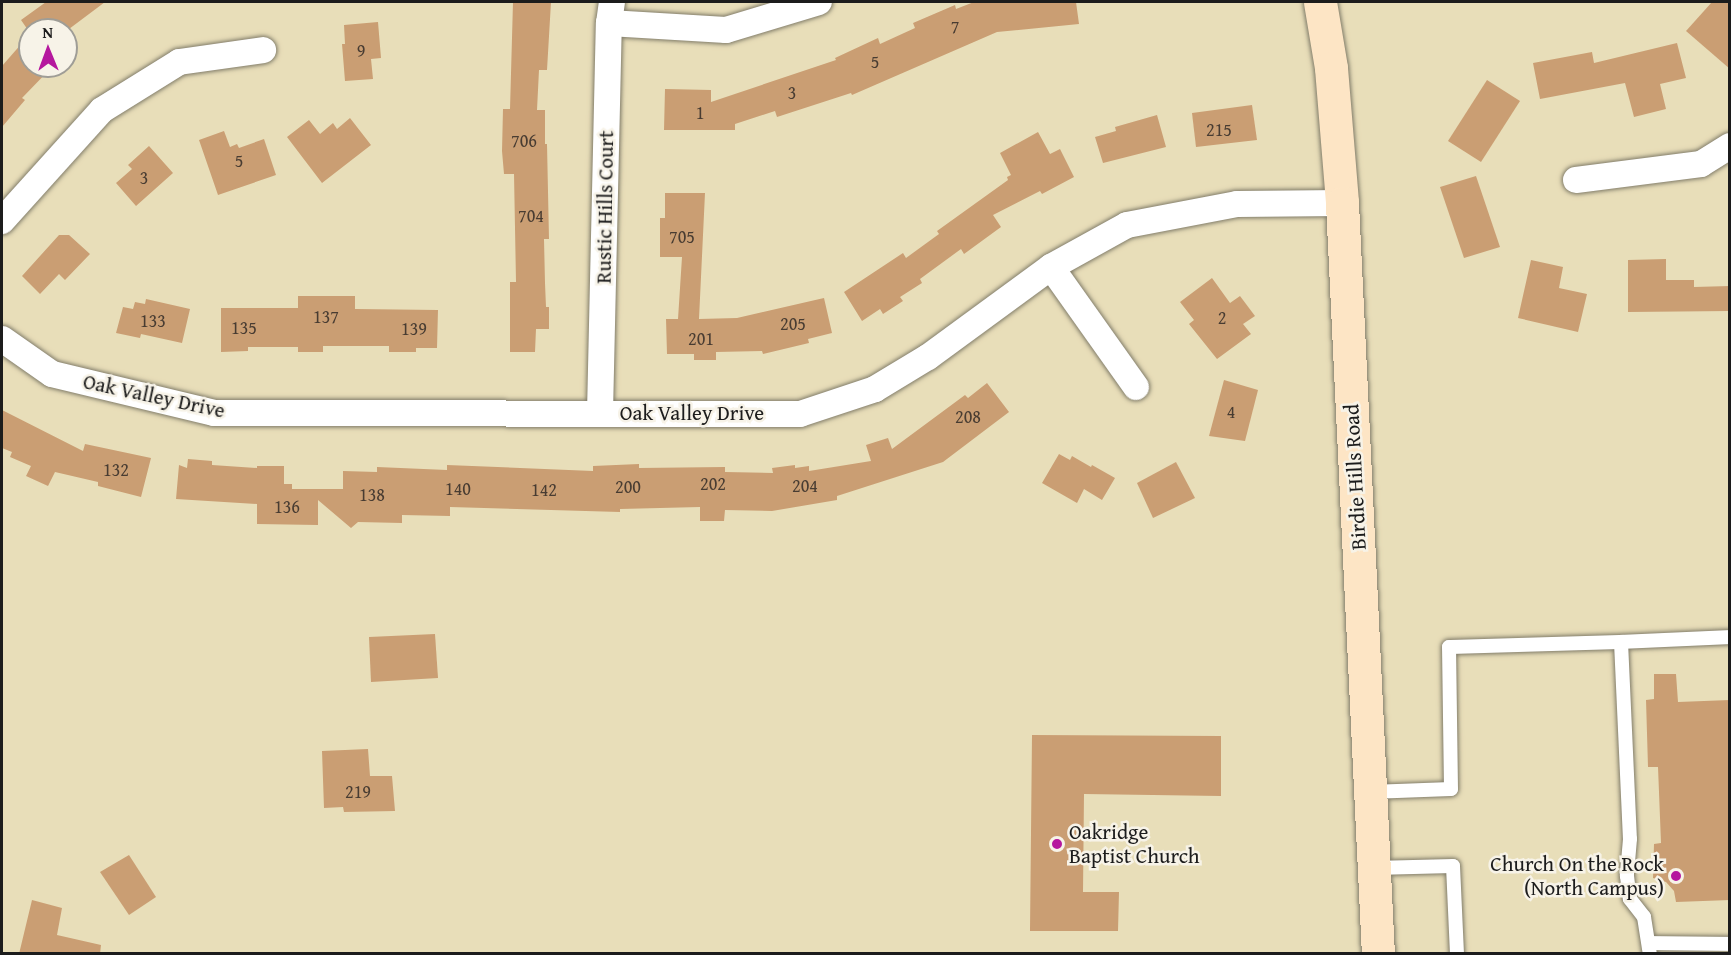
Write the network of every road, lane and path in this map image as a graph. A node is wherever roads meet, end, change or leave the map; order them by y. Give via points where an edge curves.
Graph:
1 (819, 2) edge
2 (1320, 2) edge
3 (611, 12) edge
4 (263, 50) dead end
5 (1730, 146) edge
6 (1576, 180) dead end
7 (1342, 203) junction
8 (2, 221) edge
9 (1051, 267) junction
10 (2, 339) edge
11 (1136, 387) dead end
12 (600, 413) junction
13 (1730, 637) edge
14 (1621, 642) junction
15 (1370, 792) junction
16 (1374, 868) junction
17 (1730, 944) edge
18 (1650, 948) edge
19 (1378, 954) edge
20 (1457, 954) edge

1 - 3 street via 726,30
2 - 7 main road, Birdie Hills Road via 1331,68
3 - 12 street, Rustic Hills Court
4 - 8 street via 179,62 102,110
5 - 6 street via 1701,164
7 - 9 street, Oak Valley Drive via 1237,204 1127,225
7 - 15 main road, Birdie Hills Road
9 - 11 street
9 - 12 street, Oak Valley Drive via 928,357 875,389 800,414
10 - 12 street, Oak Valley Drive via 52,374 214,413
13 - 14 lane
14 - 15 lane via 1449,647 1451,789
14 - 18 lane via 1630,838 1627,876 1630,899 1644,917
15 - 16 main road, Birdie Hills Road
16 - 19 main road, Birdie Hills Road
16 - 20 lane via 1453,866
17 - 18 lane

